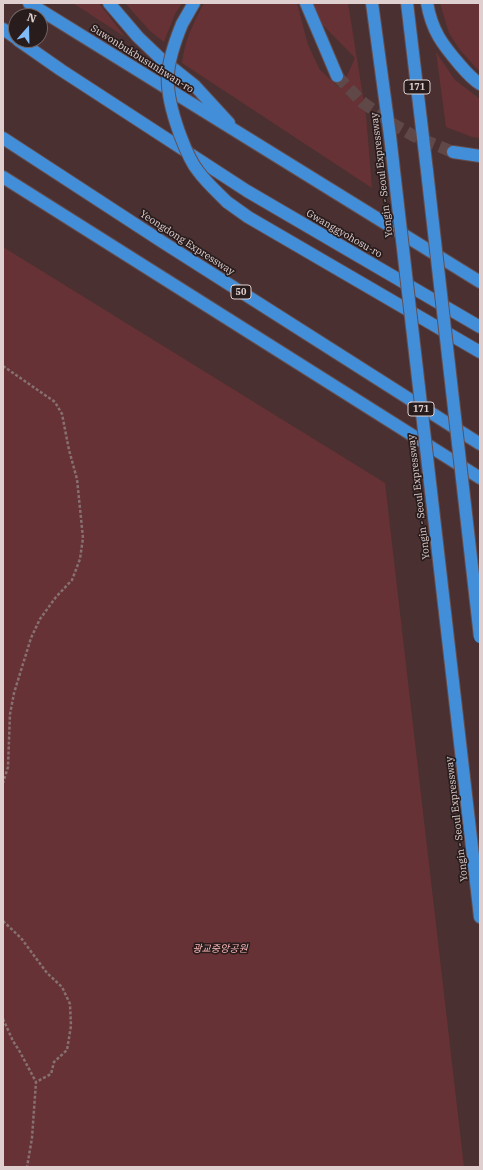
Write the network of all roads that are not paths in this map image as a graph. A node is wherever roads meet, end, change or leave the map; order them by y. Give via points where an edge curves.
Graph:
1 (30, 3) edge
2 (109, 3) edge
3 (194, 3) edge
4 (306, 3) edge
5 (372, 3) edge
6 (407, 3) edge
7 (427, 3) edge
8 (30, 48) edge
9 (337, 76) tunnel mouth
10 (480, 84) edge
11 (241, 135) junction
12 (3, 138) edge
13 (453, 152) tunnel mouth
14 (480, 156) edge
15 (3, 177) edge
16 (480, 282) edge
17 (480, 327) edge
18 (480, 352) edge
19 (480, 444) edge
20 (480, 478) edge
21 (480, 637) edge
22 (480, 917) edge

1 - 11 highway, Suwonbukbusunhwan-ro
2 - 11 highway via 138,37 195,86
3 - 18 highway, bridge via 174,44 167,86 170,108 184,146 197,170 227,202 248,218
4 - 9 highway
5 - 22 highway, Yongin - Seoul Expressway / 171, bridge via 390,136
6 - 21 highway, 171, bridge
7 - 10 highway via 430,20 442,44
8 - 17 highway, Gwanggyohosu-ro via 247,191
11 - 16 highway
12 - 19 highway, Yeongdong Expressway / 50
13 - 14 highway
15 - 20 highway

